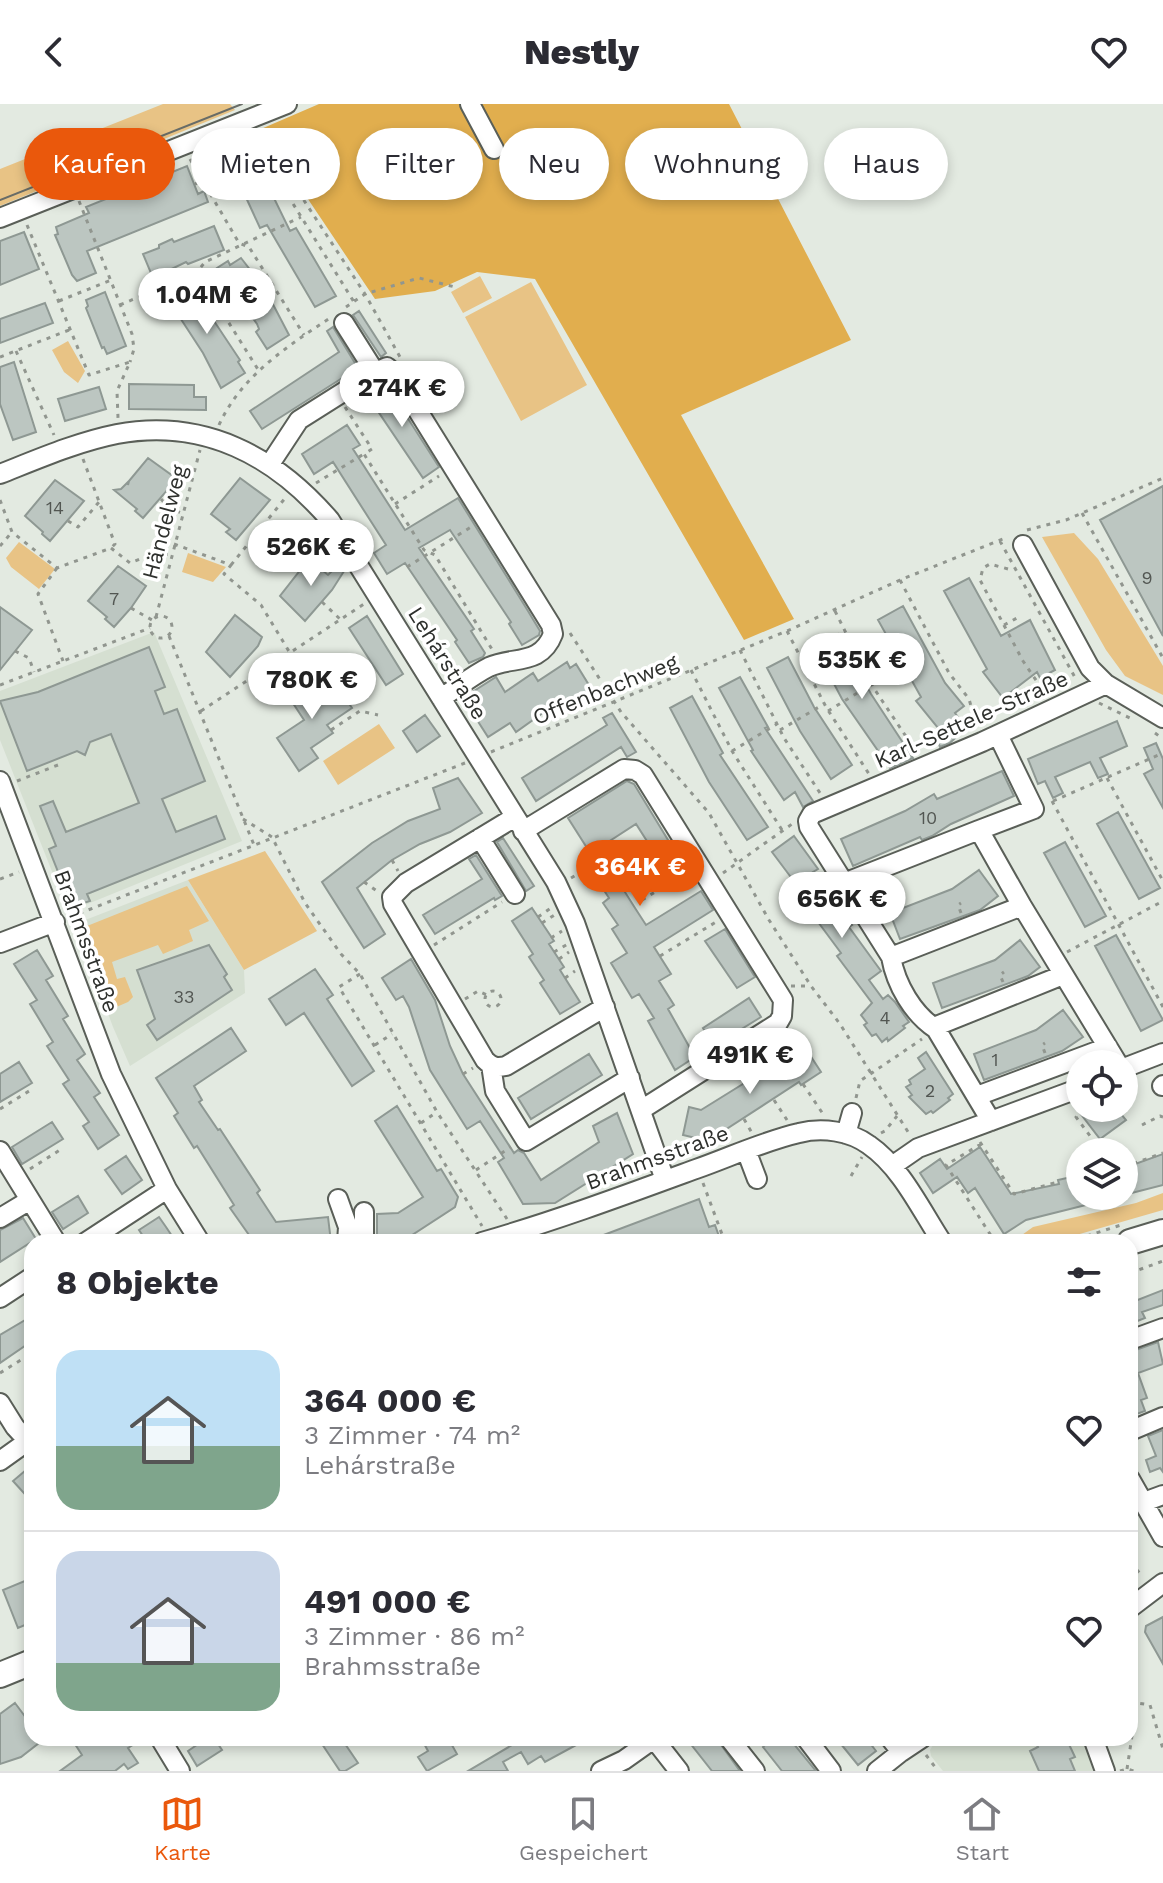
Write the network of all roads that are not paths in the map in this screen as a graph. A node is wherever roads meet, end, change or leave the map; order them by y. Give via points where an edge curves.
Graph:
1 (287, 104) edge
2 (470, 104) edge
3 (494, 149) dead end
4 (0, 218) edge
5 (344, 323) dead end
6 (375, 372) junction
7 (270, 464) junction
8 (0, 474) edge
9 (1025, 537) road end
10 (1106, 684) junction
11 (441, 698) junction
12 (1157, 724) edge
13 (990, 738) junction
14 (0, 781) edge
15 (519, 824) junction
16 (979, 830) junction
17 (480, 838) junction
18 (844, 883) junction
19 (515, 894) road end
20 (1022, 906) junction
21 (55, 922) junction
22 (0, 943) edge
23 (891, 957) junction
24 (1058, 967) junction
25 (605, 1007) junction
26 (928, 1033) junction
27 (1108, 1047) junction
28 (1110, 1050) edge
29 (1163, 1053) edge
30 (1138, 1063) edge
31 (491, 1065) junction
32 (630, 1078) junction
33 (1066, 1093) edge
34 (977, 1096) junction
35 (1066, 1109) edge
36 (641, 1110) junction
37 (1021, 1110) junction
38 (852, 1113) road end
39 (982, 1130) junction
40 (840, 1133) junction
41 (746, 1150) junction
42 (0, 1151) edge
43 (892, 1166) junction
44 (757, 1179) dead end
45 (665, 1180) junction
46 (167, 1189) junction
47 (338, 1199) dead end
48 (30, 1200) junction
49 (364, 1212) dead end
50 (0, 1218) edge
51 (1163, 1232) edge
52 (51, 1234) edge
53 (98, 1234) edge
54 (195, 1234) edge
55 (348, 1234) edge
56 (364, 1234) edge
57 (525, 1234) edge
58 (937, 1234) edge
59 (1126, 1234) edge
60 (24, 1282) edge
61 (0, 1298) edge
62 (1163, 1328) edge
63 (1138, 1337) edge
64 (0, 1403) edge
65 (1163, 1417) edge
66 (1138, 1428) edge
67 (24, 1435) edge
68 (24, 1446) edge
69 (0, 1461) edge
70 (1138, 1492) edge
71 (1163, 1495) edge
72 (1144, 1502) junction
73 (1163, 1537) edge
74 (1158, 1587) edge
75 (1138, 1602) edge
76 (24, 1665) edge
77 (0, 1675) edge
78 (166, 1746) edge
79 (644, 1746) edge
80 (661, 1746) edge
81 (735, 1746) edge
82 (812, 1746) edge
83 (903, 1746) edge
84 (1096, 1746) edge
85 (171, 1768) edge
86 (601, 1771) edge
87 (679, 1771) edge
88 (755, 1771) edge
89 (831, 1771) edge
90 (877, 1771) edge
91 (1105, 1771) edge

1 - 4 street
2 - 3 street
5 - 6 street
6 - 7 street via 299,420
6 - 11 street via 387,367 395,374 553,634 540,652 492,666
7 - 8 street, Lehárstraße via 209,436 170,431 119,433
7 - 11 street, Lehárstraße via 330,520
9 - 10 street via 1079,650
10 - 12 street
10 - 13 street, Karl-Settele-Straße
11 - 15 street, Lehárstraße
13 - 16 street via 1034,809
13 - 18 street, Karl-Settele-Straße via 820,810 808,821
14 - 21 street, Brahmsstraße
15 - 17 street
15 - 25 street, Lehárstraße via 558,886
15 - 36 street via 624,769 643,775 783,1000 778,1023
16 - 18 street
16 - 20 street
17 - 19 street
17 - 31 street via 392,897
18 - 23 street
20 - 23 street
20 - 24 street
21 - 22 street
21 - 46 street, Brahmsstraße via 111,1074
23 - 26 street via 895,976
24 - 26 street
24 - 27 street
25 - 31 street via 506,1066
25 - 32 street, Lehárstraße
26 - 34 street
27 - 28 street
27 - 34 street
29 - 30 street
31 - 32 street via 495,1091 526,1141
32 - 36 street, Lehárstraße
33 - 37 street
34 - 39 street
35 - 37 street via 1036,1117
36 - 45 street, Lehárstraße
37 - 39 street
38 - 40 street
39 - 43 street via 918,1148
40 - 41 street, Brahmsstraße via 796,1134
40 - 43 street, Brahmsstraße via 869,1144
41 - 44 street
41 - 45 street, Brahmsstraße
42 - 48 street
43 - 58 street, Brahmsstraße
45 - 57 street, Brahmsstraße
46 - 53 street
46 - 54 street, Brahmsstraße
47 - 55 street
48 - 50 street
48 - 52 street
49 - 56 street
51 - 59 main road
60 - 61 street
62 - 63 street
64 - 67 street
65 - 66 street
68 - 69 street
70 - 72 street
71 - 72 street
72 - 73 street
74 - 75 street
76 - 77 main road
78 - 85 street
79 - 86 street
80 - 87 street
81 - 88 street
82 - 89 street
83 - 90 street
84 - 91 street

